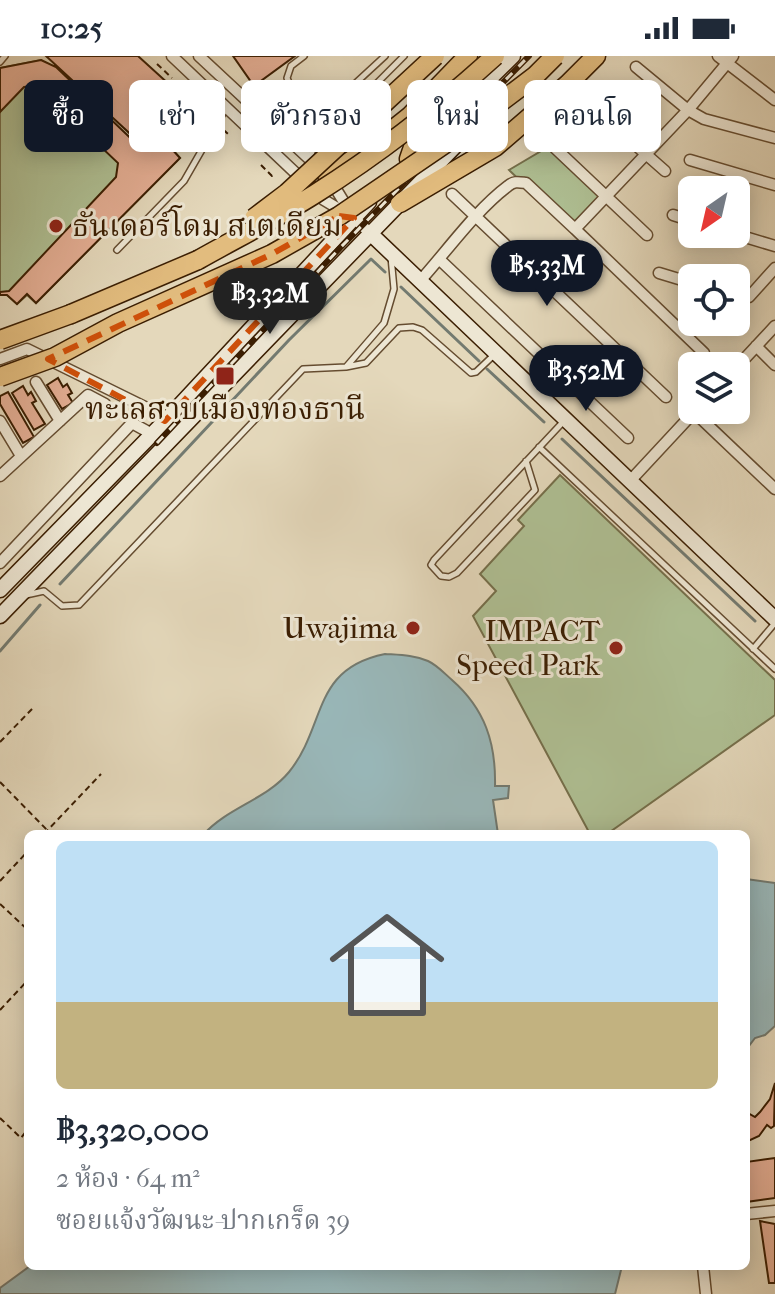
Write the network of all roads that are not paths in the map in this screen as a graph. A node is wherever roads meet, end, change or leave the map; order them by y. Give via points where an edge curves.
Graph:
1 (5, 56) edge
2 (172, 56) edge
3 (199, 56) edge
4 (304, 56) edge
5 (385, 56) edge
6 (404, 56) edge
7 (435, 56) edge
8 (468, 56) edge
9 (495, 56) edge
10 (513, 56) edge
11 (543, 56) edge
12 (557, 56) edge
13 (596, 56) edge
14 (718, 56) edge
15 (730, 60) edge
16 (0, 62) edge
17 (636, 67) dead end
18 (453, 73) junction
19 (288, 80) edge
20 (359, 80) edge
21 (380, 80) edge
22 (241, 96) edge
23 (775, 100) edge
24 (227, 108) junction
25 (688, 110) junction
26 (775, 138) edge
27 (302, 152) edge
28 (312, 152) edge
29 (559, 152) edge
30 (644, 152) edge
31 (647, 155) junction
32 (310, 159) junction
33 (409, 159) junction
34 (690, 160) dead end
35 (665, 171) dead end
36 (327, 175) junction
37 (775, 185) edge
38 (452, 194) dead end
39 (608, 197) junction
40 (400, 203) junction
41 (673, 215) dead end
42 (678, 217) edge
43 (354, 218) junction
44 (475, 218) junction
45 (575, 229) junction
46 (371, 234) junction
47 (647, 235) dead end
48 (750, 238) edge
49 (775, 246) edge
50 (117, 250) dead end
51 (390, 252) junction
52 (439, 259) junction
53 (198, 260) junction
54 (775, 268) edge
55 (659, 273) dead end
56 (678, 279) edge
57 (420, 281) junction
58 (750, 296) edge
59 (775, 326) edge
60 (0, 339) edge
61 (756, 346) junction
62 (27, 349) junction
63 (703, 352) edge
64 (496, 353) junction
65 (750, 353) edge
66 (0, 359) edge
67 (775, 365) edge
68 (346, 367) junction
69 (0, 377) edge
70 (36, 382) dead end
71 (666, 397) dead end
72 (105, 404) dead end
73 (565, 419) junction
74 (0, 421) edge
75 (60, 421) junction
76 (165, 421) junction
77 (683, 424) edge
78 (708, 424) edge
79 (152, 434) junction
80 (628, 438) dead end
81 (539, 447) junction
82 (21, 456) junction
83 (526, 461) junction
84 (0, 476) edge
85 (630, 481) junction
86 (775, 489) edge
87 (0, 563) edge
88 (0, 590) edge
89 (18, 597) junction
90 (0, 616) edge
91 (775, 621) edge
92 (753, 649) junction
93 (775, 669) edge
94 (775, 1211) edge
95 (750, 1214) edge
96 (703, 1270) edge
97 (706, 1294) edge

1 - 16 lane
2 - 24 street
3 - 22 street
4 - 19 lane via 291,66
5 - 20 lane
6 - 21 lane
7 - 53 highway, bridge via 287,193
8 - 18 highway
9 - 53 highway, bridge via 363,162
10 - 33 main road
11 - 40 main road
12 - 69 highway, bridge via 449,141 286,246 55,357
13 - 40 highway via 495,147
14 - 15 street
15 - 23 street
15 - 25 street
17 - 25 street
18 - 33 highway via 419,130
18 - 36 highway via 368,151
24 - 43 street via 324,200
24 - 50 lane via 184,181
25 - 26 street
25 - 31 street
27 - 32 street
28 - 32 lane
29 - 39 street
30 - 31 street
31 - 35 street
31 - 39 street
32 - 36 street
33 - 43 main road
34 - 37 street
36 - 43 street
38 - 44 street
39 - 45 street
39 - 47 street
40 - 46 main road
41 - 42 street
43 - 46 street
43 - 76 main road
44 - 45 street via 517,181 526,183
44 - 52 street
44 - 71 street
45 - 63 street
46 - 51 main road
46 - 89 main road
48 - 49 street
51 - 57 main road
51 - 68 lane via 394,289 384,323
52 - 57 street
52 - 80 street
53 - 60 highway, bridge
54 - 58 street
55 - 56 street
57 - 64 main road
59 - 61 street
60 - 62 lane
61 - 65 street
61 - 67 street
62 - 66 street
62 - 76 street
64 - 68 lane via 471,373 422,330 399,328 366,363
64 - 73 main road
68 - 89 lane via 303,369 79,605 62,606 44,591
70 - 75 street
72 - 75 street via 88,395
73 - 81 lane
73 - 85 main road
74 - 82 street
75 - 82 street
76 - 79 main road
77 - 85 street
78 - 86 street
79 - 87 street via 132,423
79 - 88 main road
81 - 83 lane
81 - 92 lane
82 - 84 street
83 - 83 lane via 535,490 457,573 441,576 431,565 434,560
85 - 91 main road
89 - 90 main road
91 - 92 lane
92 - 93 lane
94 - 95 street
96 - 97 street

